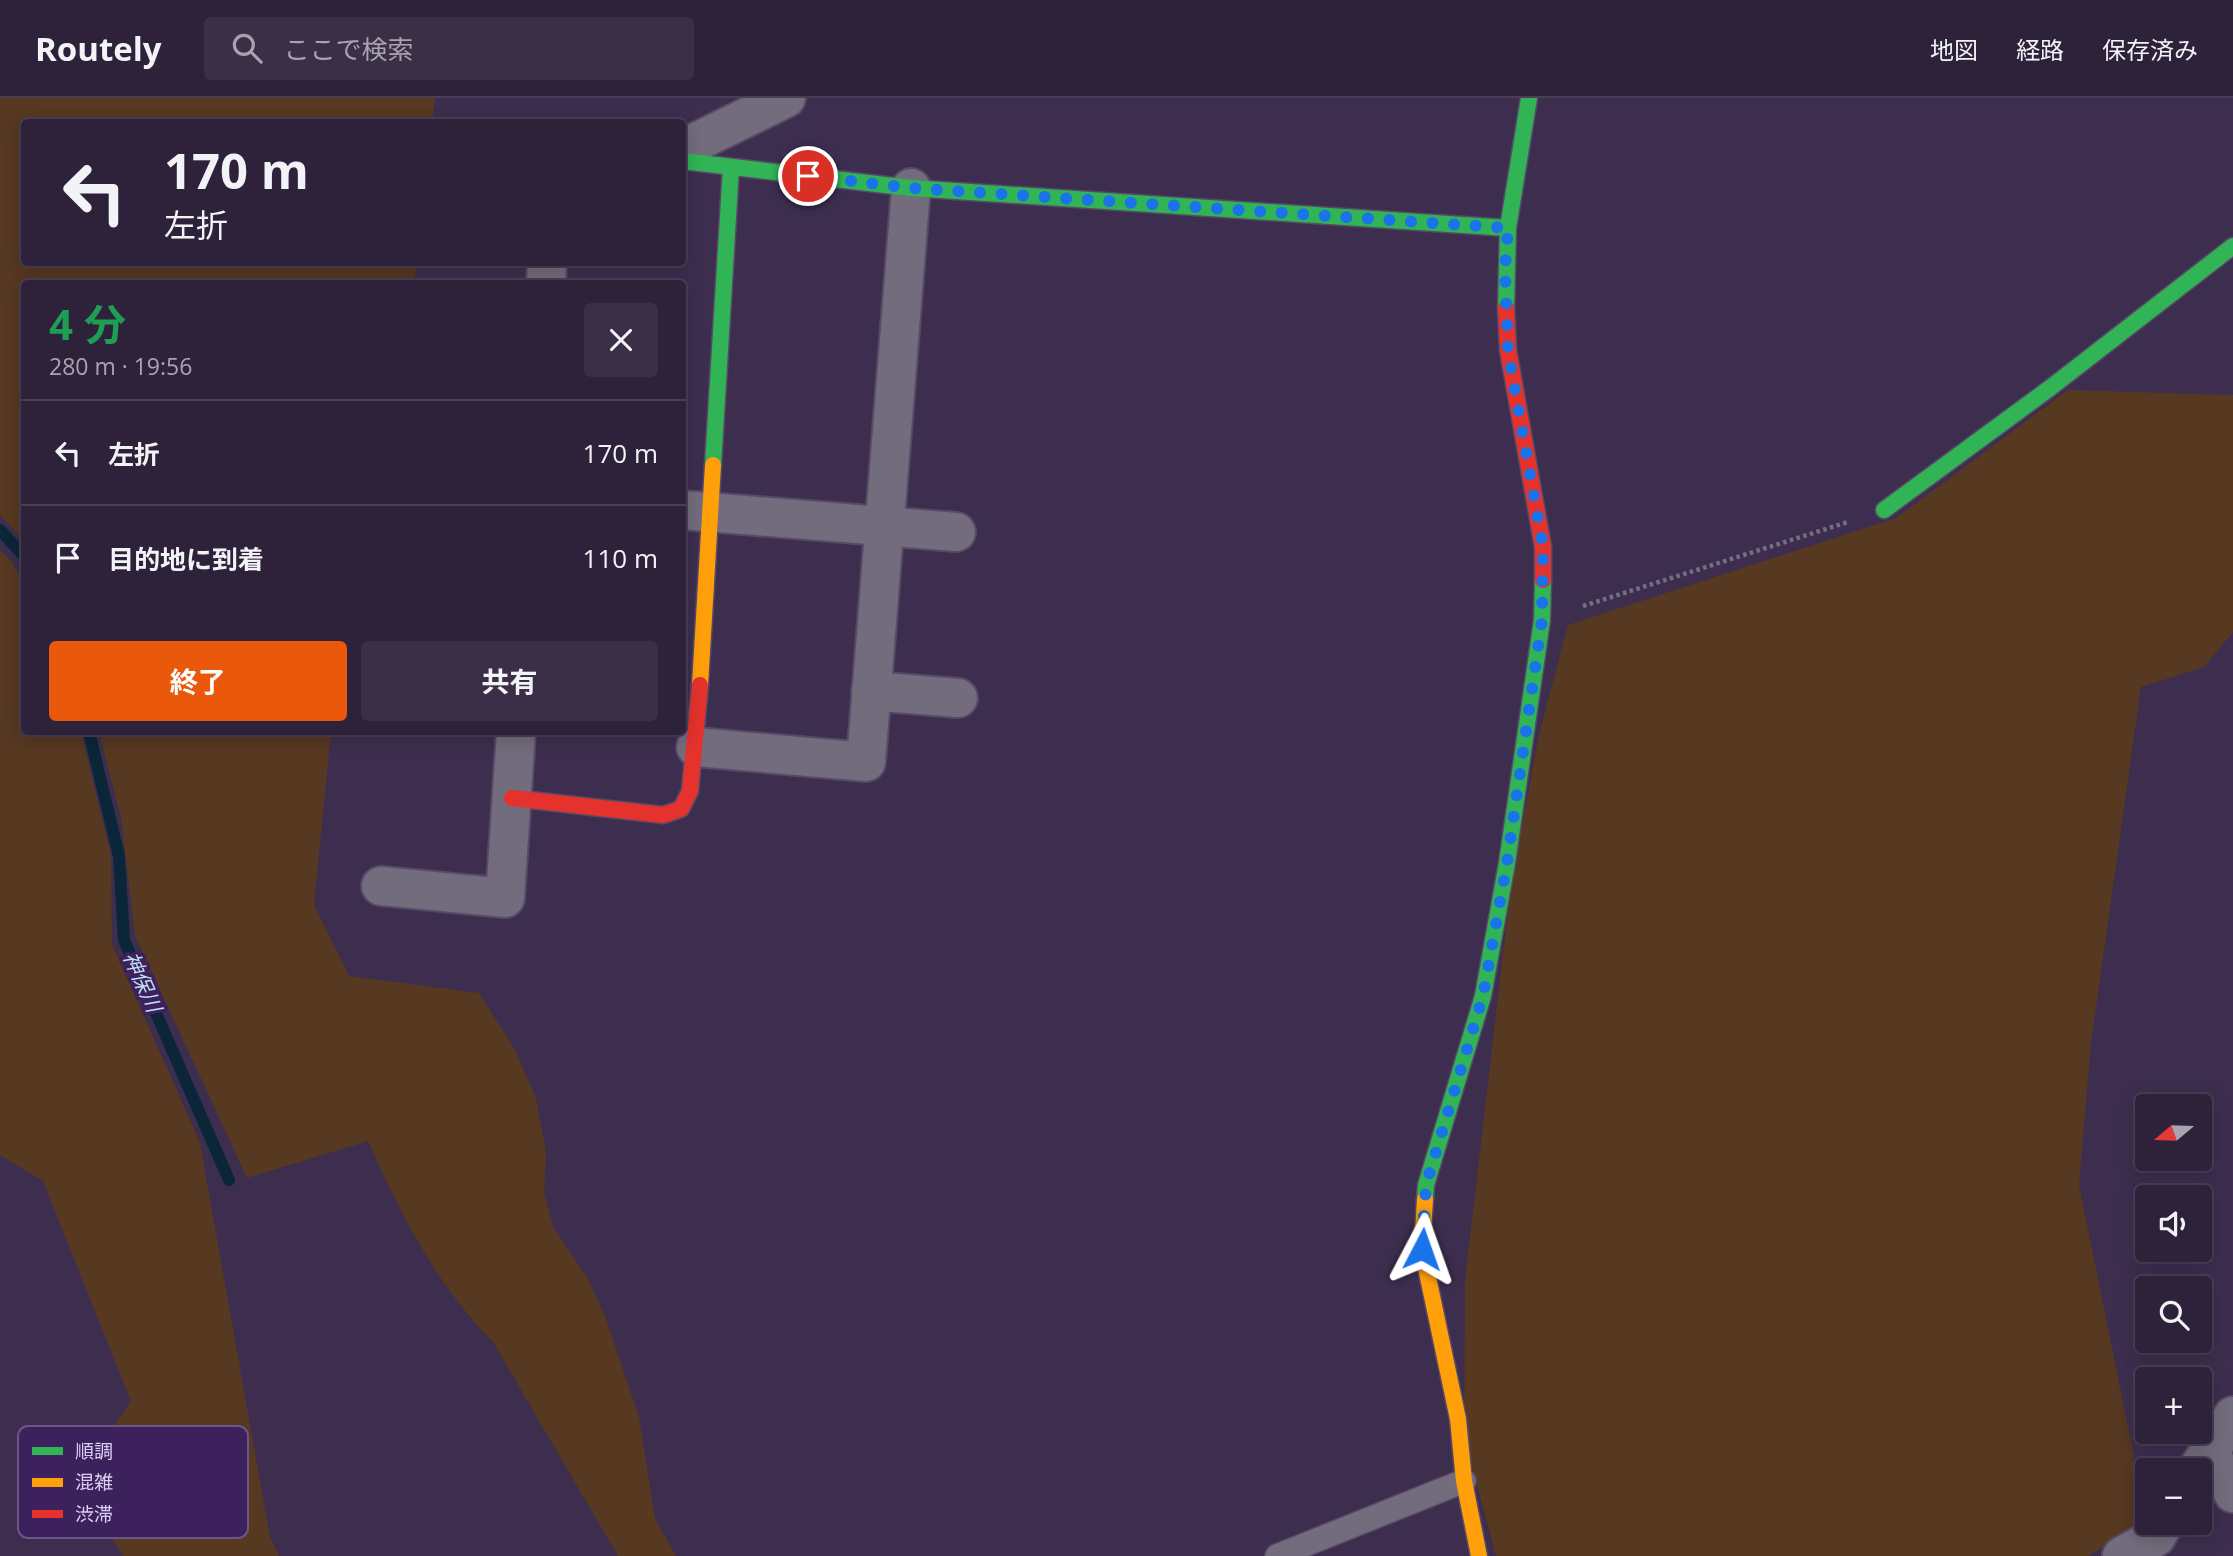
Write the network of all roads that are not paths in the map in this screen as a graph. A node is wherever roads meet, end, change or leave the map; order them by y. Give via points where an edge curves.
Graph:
1 (786, 98) edge
2 (1529, 98) edge
3 (686, 147) edge
4 (686, 161) edge
5 (731, 167) junction
6 (911, 188) junction
7 (1508, 228) junction
8 (2233, 246) edge
9 (1884, 510) road end
10 (696, 511) edge
11 (884, 526) junction
12 (956, 532) dead end
13 (871, 691) junction
14 (958, 698) dead end
15 (516, 735) edge
16 (696, 747) junction
17 (512, 798) junction
18 (381, 886) dead end
19 (2233, 1416) edge
20 (2205, 1458) edge
21 (2212, 1471) edge
22 (1464, 1481) junction
23 (2233, 1493) edge
24 (2156, 1535) edge
25 (1276, 1556) edge
26 (1479, 1556) edge
27 (2122, 1556) edge

1 - 3 street
2 - 7 street
4 - 5 street
5 - 6 street
5 - 10 street
6 - 7 street
6 - 11 street
7 - 22 street via 1508,351 1543,547 1542,620 1483,996 1426,1185 1422,1249 1458,1419
8 - 9 street
10 - 11 street
10 - 16 street
11 - 12 street
11 - 13 street
13 - 14 street
13 - 16 street via 866,762
15 - 17 street
16 - 17 street via 690,791 681,809 663,815
17 - 18 street via 505,898
19 - 20 street
21 - 23 street
22 - 25 lane
22 - 26 street
24 - 27 street

